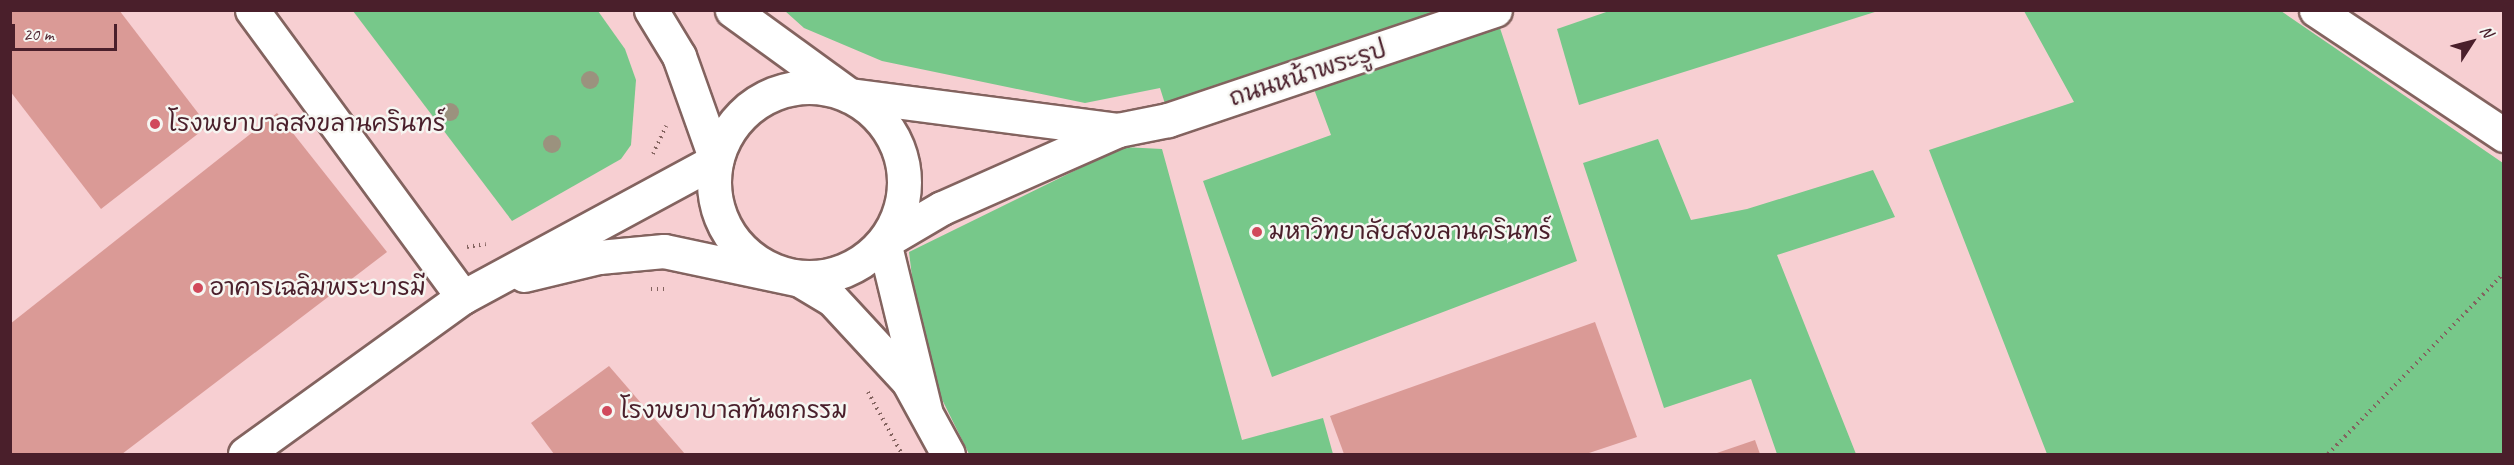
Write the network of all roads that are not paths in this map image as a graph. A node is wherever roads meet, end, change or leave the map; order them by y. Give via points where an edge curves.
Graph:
1 (252, 10) edge
2 (651, 10) edge
3 (732, 10) edge
4 (1495, 10) edge
5 (2329, 16) edge
6 (849, 95) junction
7 (1118, 130) junction
8 (2504, 135) edge
9 (716, 160) junction
10 (884, 242) junction
11 (788, 275) junction
12 (463, 297) junction
13 (925, 410) junction
14 (245, 454) edge
15 (948, 454) edge

1 - 12 street
2 - 9 street via 679,56
3 - 6 street
4 - 7 street, ถนนหน้าพระรูป via 1168,120
5 - 8 street
6 - 7 street, ถนนหน้าพระรูป
6 - 9 street via 822,87 794,87 767,96 744,112
6 - 10 street via 891,134 902,160 905,188 899,217
7 - 10 street, ถนนหน้าพระรูป via 942,208
9 - 11 street via 714,190 722,219 738,245 761,264
9 - 12 street
10 - 11 street via 841,273
10 - 13 street
11 - 12 street via 664,251 543,268
11 - 13 street via 832,299 849,315 908,381
12 - 14 street
13 - 15 street

